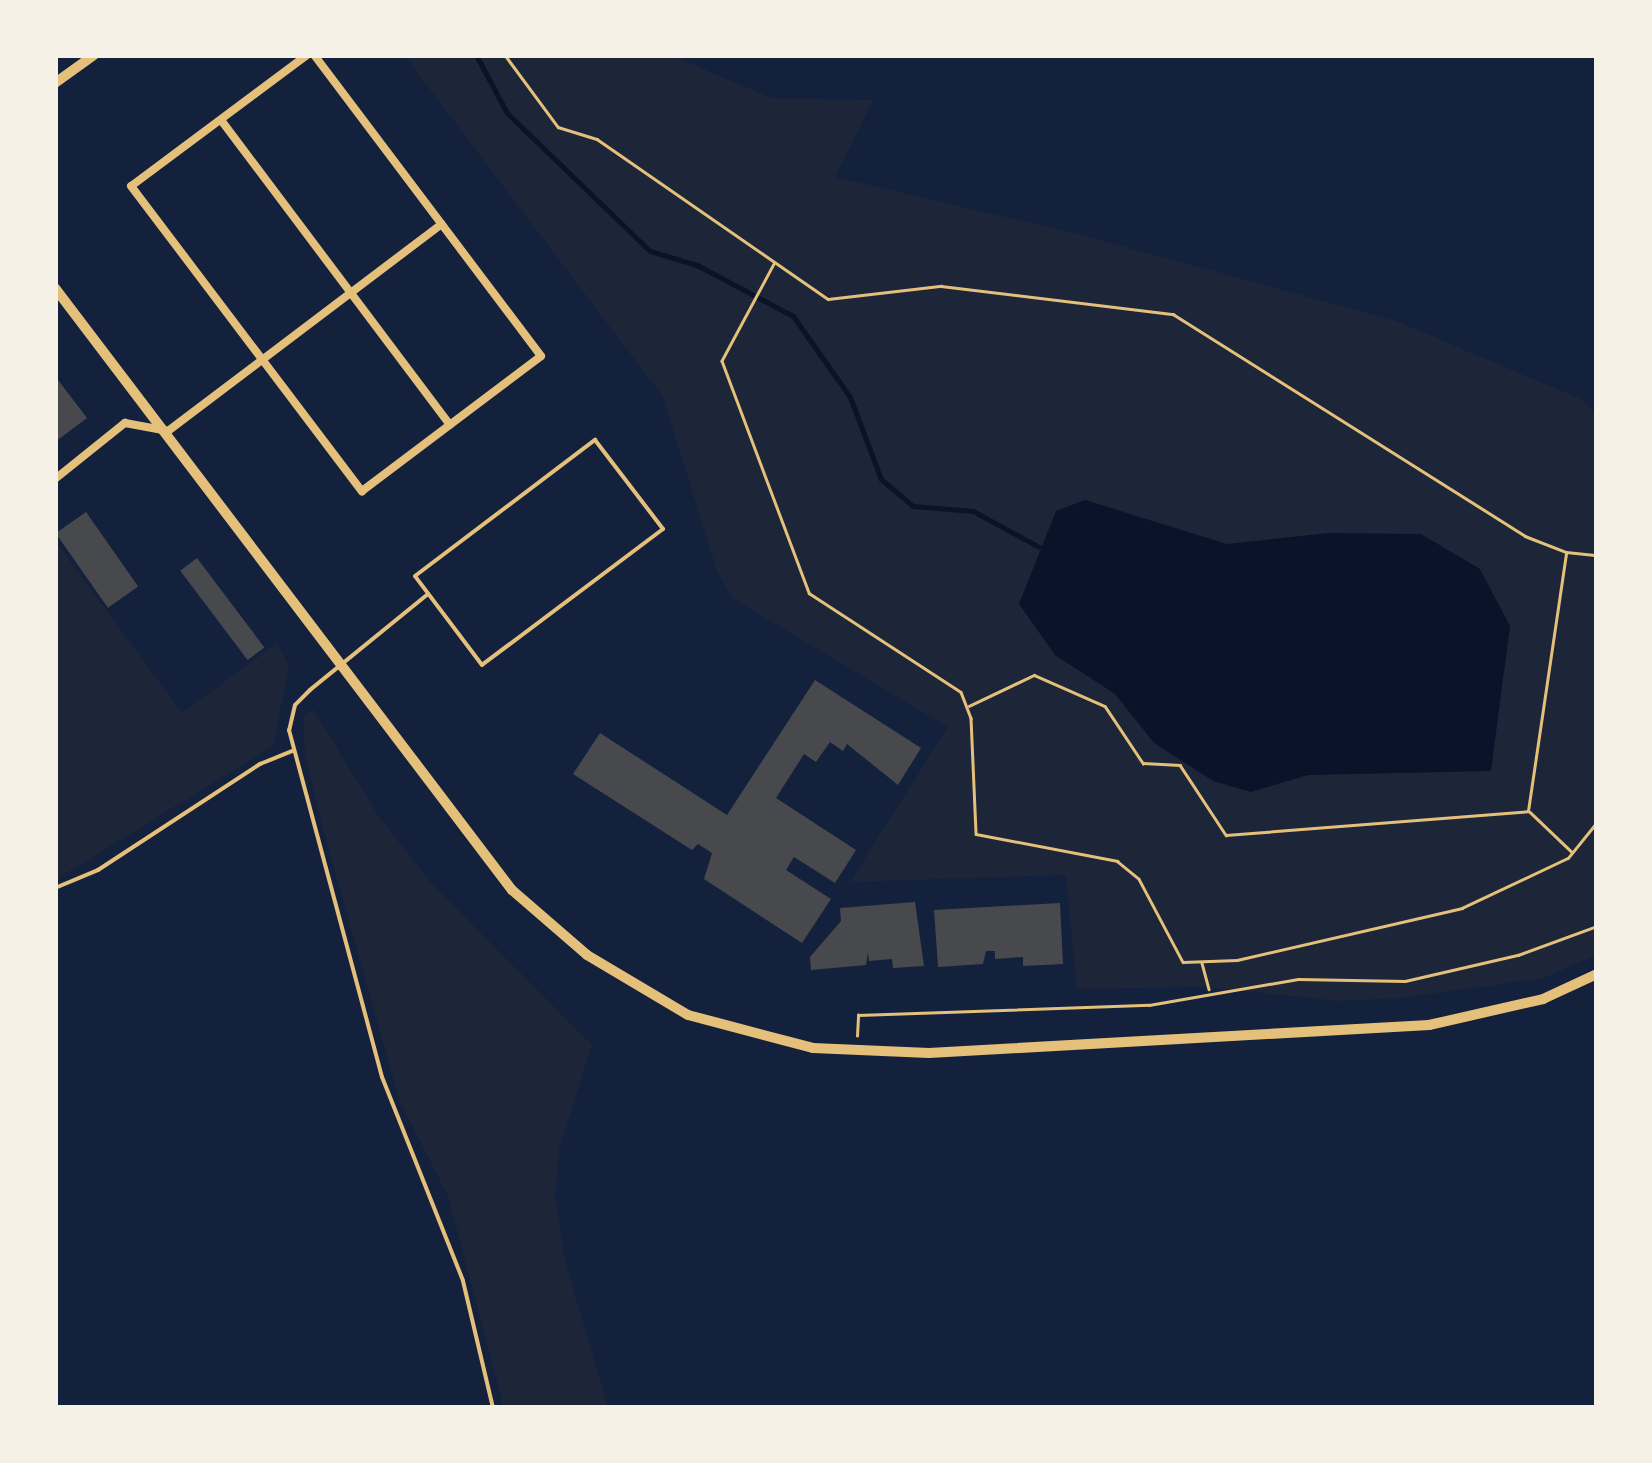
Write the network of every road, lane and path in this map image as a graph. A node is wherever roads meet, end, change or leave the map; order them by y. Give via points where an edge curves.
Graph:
1 (94, 55) edge
2 (311, 55) edge
3 (505, 55) edge
4 (55, 83) edge
5 (221, 120) junction
6 (442, 224) junction
7 (774, 264) junction
8 (55, 288) edge
9 (352, 294) junction
10 (263, 360) junction
11 (450, 424) junction
12 (168, 431) junction
13 (55, 480) edge
14 (1566, 552) junction
15 (1597, 554) edge
16 (428, 594) junction
17 (341, 664) junction
18 (967, 707) junction
19 (292, 750) junction
20 (1528, 811) junction
21 (1597, 822) edge
22 (1573, 852) junction
23 (55, 888) edge
24 (1597, 926) edge
25 (1202, 961) junction
26 (1597, 974) edge
27 (1209, 992) junction
28 (856, 1053) junction
29 (493, 1408) edge

1 - 4 street
2 - 5 street
2 - 6 street
3 - 7 path via 558,127 597,140
5 - 9 street
5 - 10 street via 132,186
6 - 9 street
6 - 11 street via 542,356
7 - 14 path via 828,300 941,286 1173,314 1524,536
7 - 18 path via 722,361 808,593 961,692
8 - 12 street
9 - 10 street
9 - 11 street
10 - 11 street via 362,491
10 - 12 street
12 - 13 street via 125,423
12 - 17 street
14 - 15 path
14 - 20 path
16 - 16 lane via 482,666 664,529 596,440 414,576
16 - 17 lane
17 - 19 lane via 295,704
17 - 28 street via 486,859 563,938 688,1014 779,1042
18 - 20 path via 1034,675 1105,706 1142,763 1180,765 1226,835
18 - 25 path via 976,834 1117,860 1139,880 1183,962
19 - 23 lane via 98,870
19 - 29 lane via 382,1077 463,1281
20 - 22 path
21 - 22 path
22 - 25 path via 1462,908 1237,960
24 - 27 path via 1518,955 1404,981 1298,979
25 - 27 path
26 - 28 street via 1543,999 1429,1025
27 - 28 path via 1149,1005 858,1015

